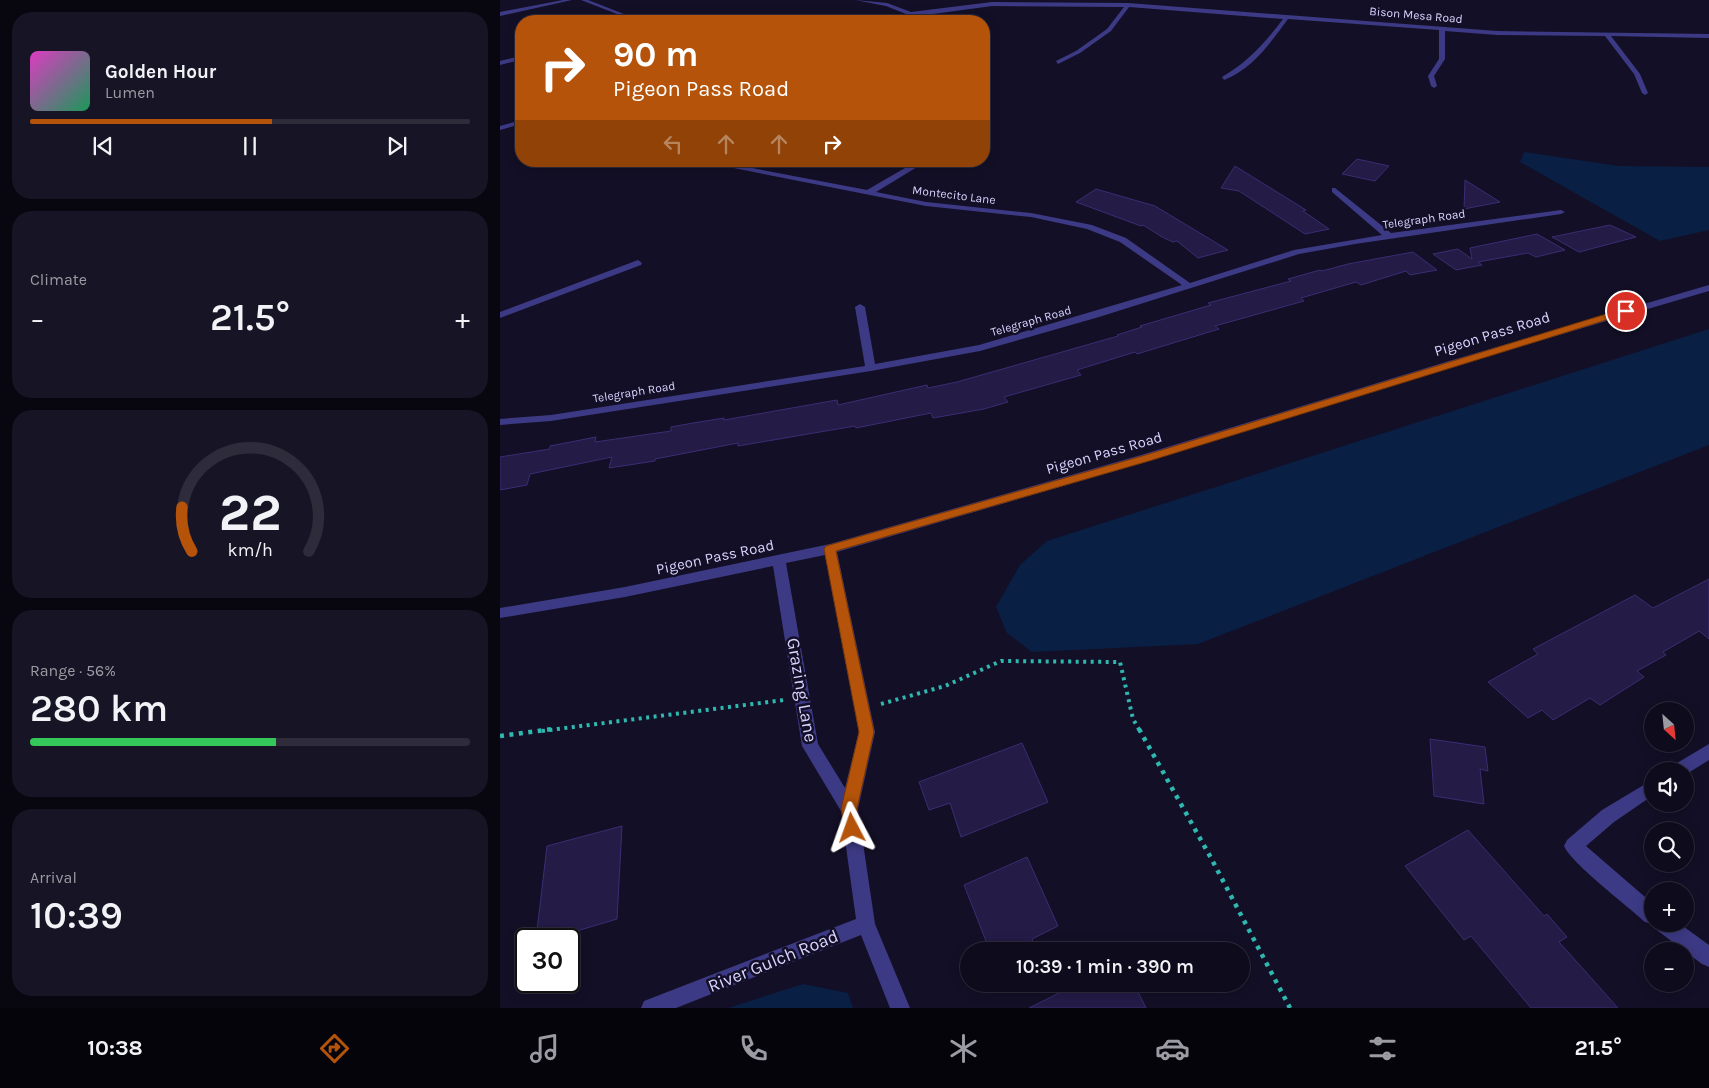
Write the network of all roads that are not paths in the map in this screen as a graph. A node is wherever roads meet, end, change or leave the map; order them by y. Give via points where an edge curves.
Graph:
1 (570, 0) edge
2 (583, 0) edge
3 (858, 0) edge
4 (1128, 5) junction
5 (500, 14) edge
6 (911, 14) junction
7 (623, 15) edge
8 (907, 15) edge
9 (1287, 16) junction
10 (1442, 29) junction
11 (1606, 34) junction
12 (1709, 36) edge
13 (515, 59) edge
14 (1058, 62) dead end
15 (500, 63) edge
16 (1224, 78) dead end
17 (1434, 86) dead end
18 (1645, 92) dead end
19 (515, 124) edge
20 (500, 128) edge
21 (735, 167) edge
22 (913, 167) edge
23 (1335, 190) dead end
24 (870, 192) junction
25 (1561, 212) dead end
26 (1389, 236) junction
27 (638, 263) dead end
28 (1189, 286) junction
29 (1709, 288) edge
30 (860, 307) dead end
31 (500, 315) edge
32 (871, 368) junction
33 (500, 422) edge
34 (830, 549) junction
35 (779, 560) junction
36 (500, 613) edge
37 (1709, 751) edge
38 (1692, 762) edge
39 (1644, 792) edge
40 (849, 809) junction
41 (1644, 908) edge
42 (866, 924) junction
43 (1676, 932) edge
44 (1709, 956) edge
45 (651, 1008) edge
46 (900, 1008) edge

1 - 5 street
2 - 7 street
3 - 6 street via 887,5
4 - 6 street, Bison Mesa Road via 992,4
4 - 9 street, Bison Mesa Road
4 - 14 street via 1109,30
6 - 8 street, Bison Mesa Road
9 - 10 street, Bison Mesa Road
9 - 16 street via 1244,68
10 - 11 street, Bison Mesa Road
10 - 17 street via 1442,59 1431,76
11 - 12 street, Bison Mesa Road
11 - 18 street via 1637,74
13 - 15 street
19 - 20 street
21 - 24 street, Montecito Lane
22 - 24 street
23 - 26 street
24 - 28 street, Montecito Lane via 926,204 1031,215 1089,227 1123,240
25 - 26 street, Telegraph Road
26 - 28 street, Telegraph Road via 1297,252
27 - 31 street
28 - 32 street, Telegraph Road via 980,348
29 - 34 street, Pigeon Pass Road
30 - 32 street
32 - 33 street, Telegraph Road via 550,418
34 - 35 street, Pigeon Pass Road
34 - 40 street, Grazing Lane via 867,732
35 - 36 street, Pigeon Pass Road via 625,592
35 - 40 street, Grazing Lane via 810,746
37 - 38 street
39 - 41 street via 1608,816 1573,846
40 - 42 street, Grazing Lane
42 - 45 street, River Gulch Road
42 - 46 street, Grazing Lane
43 - 44 street

